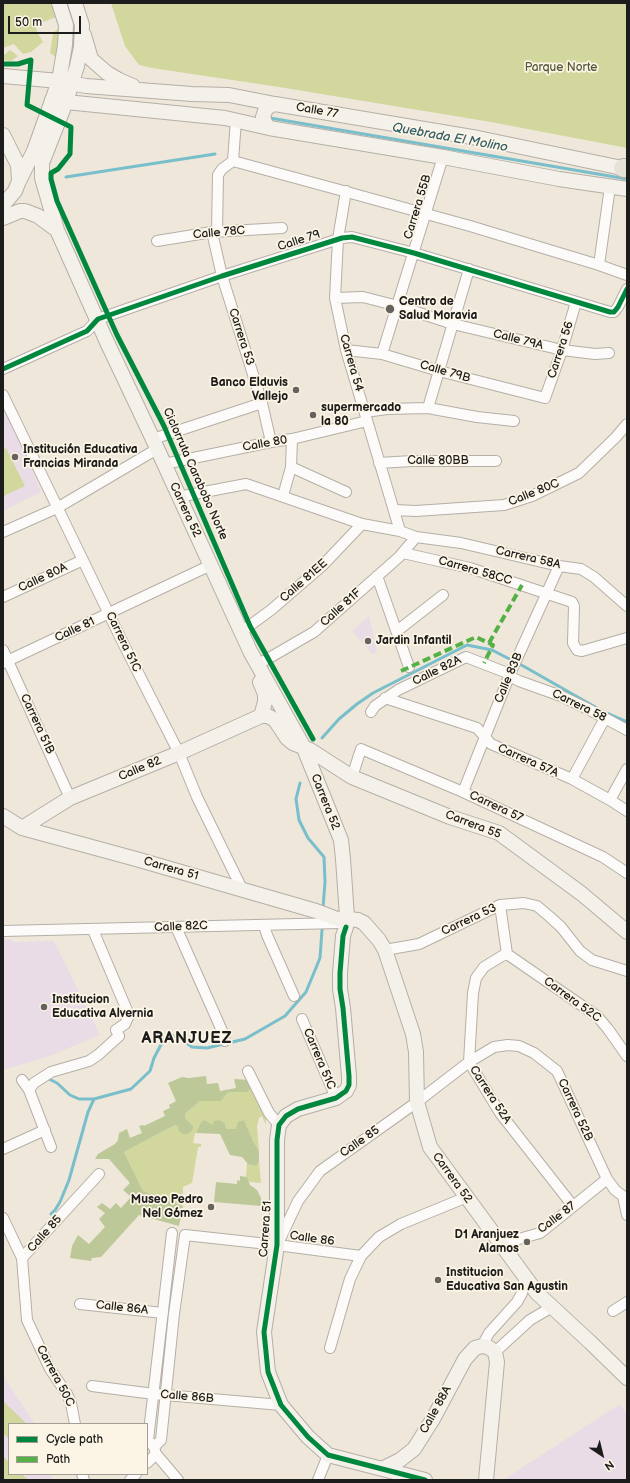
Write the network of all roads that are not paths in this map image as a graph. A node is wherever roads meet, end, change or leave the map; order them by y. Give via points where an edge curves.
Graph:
1 (59, 3) edge
2 (75, 3) edge
3 (82, 25) junction
4 (3, 76) edge
5 (65, 82) junction
6 (140, 89) junction
7 (52, 100) junction
8 (66, 102) junction
9 (275, 104) junction
10 (236, 120) junction
11 (269, 128) junction
12 (3, 134) edge
13 (443, 157) junction
14 (233, 161) junction
15 (626, 168) edge
16 (19, 181) junction
17 (610, 187) junction
18 (627, 189) edge
19 (346, 191) junction
20 (3, 205) edge
21 (426, 214) junction
22 (3, 218) edge
23 (282, 228) dead end
24 (57, 230) junction
25 (215, 232) junction
26 (338, 239) junction
27 (157, 241) dead end
28 (414, 253) junction
29 (599, 265) junction
30 (469, 270) junction
31 (222, 276) junction
32 (627, 276) edge
33 (627, 289) edge
34 (335, 298) junction
35 (576, 302) junction
36 (398, 306) junction
37 (98, 319) junction
38 (453, 324) junction
39 (346, 350) junction
40 (562, 350) junction
41 (609, 353) dead end
42 (382, 354) junction
43 (3, 369) edge
44 (439, 371) junction
45 (3, 395) edge
46 (545, 398) joint
47 (262, 403) junction
48 (428, 408) junction
49 (366, 417) junction
50 (514, 422) dead end
51 (627, 424) edge
52 (292, 439) junction
53 (271, 442) junction
54 (155, 444) junction
55 (496, 461) dead end
56 (379, 463) junction
57 (164, 464) junction
58 (291, 468) junction
59 (346, 492) dead end
60 (283, 496) junction
61 (178, 497) junction
62 (57, 508) junction
63 (394, 510) junction
64 (362, 524) junction
65 (400, 531) junction
66 (3, 532) edge
67 (416, 537) junction
68 (403, 553) junction
69 (83, 560) junction
70 (211, 565) junction
71 (559, 566) junction
72 (377, 576) junction
73 (546, 594) junction
74 (443, 595) dead end
75 (3, 596) edge
76 (627, 606) edge
77 (109, 614) junction
78 (397, 631) junction
79 (241, 632) junction
80 (627, 638) edge
81 (3, 650) edge
82 (5, 662) edge
83 (257, 665) junction
84 (514, 665) junction
85 (409, 667) dead end
86 (529, 685) joint
87 (385, 698) junction
88 (371, 712) dead end
89 (261, 716) junction
90 (605, 718) junction
91 (627, 730) edge
92 (485, 736) junction
93 (302, 746) junction
94 (178, 753) junction
95 (332, 764) junction
96 (627, 769) edge
97 (352, 777) junction
98 (572, 779) junction
99 (319, 785) junction
100 (463, 792) junction
101 (70, 798) junction
102 (610, 800) junction
103 (627, 811) edge
104 (3, 816) edge
105 (22, 828) junction
106 (627, 873) edge
107 (242, 890) junction
108 (500, 905) junction
109 (345, 921) junction
110 (264, 925) junction
111 (176, 927) junction
112 (93, 930) junction
113 (3, 931) edge
114 (627, 932) edge
115 (385, 950) junction
116 (507, 954) junction
117 (627, 971) edge
118 (294, 996) dead end
119 (302, 1019) dead end
120 (224, 1037) dead end
121 (627, 1056) edge
122 (469, 1062) junction
123 (248, 1071) dead end
124 (22, 1080) dead end
125 (29, 1090) junction
126 (336, 1098) junction
127 (417, 1102) junction
128 (280, 1125) junction
129 (45, 1130) junction
130 (52, 1146) dead end
131 (3, 1149) edge
132 (99, 1174) dead end
133 (607, 1179) junction
134 (625, 1196) edge
135 (467, 1197) junction
136 (573, 1206) junction
137 (627, 1215) edge
138 (3, 1218) edge
139 (172, 1233) dead end
140 (501, 1244) junction
141 (277, 1245) junction
142 (361, 1256) junction
143 (22, 1258) junction
144 (525, 1277) junction
145 (627, 1302) edge
146 (80, 1304) dead end
147 (552, 1307) junction
148 (613, 1311) dead end
149 (163, 1313) junction
150 (482, 1346) junction
151 (330, 1348) dead end
152 (495, 1352) junction
153 (627, 1378) edge
154 (92, 1386) dead end
155 (154, 1394) junction
156 (166, 1394) junction
157 (281, 1405) junction
158 (75, 1423) edge
159 (155, 1451) junction
160 (328, 1455) junction
161 (148, 1462) edge
162 (384, 1468) junction
163 (178, 1480) edge
164 (318, 1480) edge
165 (425, 1480) edge
166 (486, 1480) edge

1 - 5 main road via 66,25
2 - 3 main road
3 - 5 main road via 81,47
3 - 6 main road via 91,59 119,80
4 - 5 main road, Calle 77
5 - 6 main road, Calle 77 via 86,86
5 - 7 main road
5 - 8 main road
6 - 9 main road, Calle 77 via 229,95
7 - 8 main road, Calle 77
7 - 16 main road via 34,151
8 - 10 main road, Calle 77
8 - 24 main road, Carrera 52 via 42,163 42,178
9 - 11 main road via 265,111 265,123
9 - 15 main road, Calle 77 via 478,138
10 - 11 main road, Calle 77
10 - 14 street
11 - 13 main road, Calle 77
12 - 16 main road via 18,165
13 - 17 main road, Calle 77
13 - 21 street, Carrera 55B
14 - 19 street
14 - 25 street, Carrera 53 via 218,175
16 - 20 main road via 15,191
17 - 18 main road, Calle 77
17 - 29 street
19 - 21 street
19 - 26 street, Carrera 54
21 - 28 street, Carrera 55B
21 - 29 street
22 - 24 main road via 25,211 38,216
23 - 25 street, Calle 78C
24 - 37 main road, Carrera 52
25 - 27 street, Calle 78C
25 - 31 street, Carrera 53
26 - 28 street, Calle 79 via 352,237
26 - 31 street, Calle 79
26 - 34 street, Carrera 54
28 - 30 street, Calle 79
28 - 36 street, Carrera 55B
29 - 32 street
30 - 35 street, Calle 79
30 - 38 street
31 - 37 street, Calle 79
31 - 47 street, Carrera 53
33 - 35 street, Calle 79 via 614,312
34 - 36 street, Calle 79A via 363,297
34 - 39 street, Carrera 54
35 - 40 street, Carrera 56
36 - 38 street, Calle 79A
36 - 42 street, Carrera 55B
37 - 43 street, Calle 79 via 87,331
37 - 54 main road, Carrera 52
38 - 40 street, Calle 79A
38 - 44 street
39 - 42 street, Calle 79B
39 - 49 street, Carrera 54
40 - 41 street, Calle 79A
40 - 46 street, Carrera 56
42 - 44 street, Calle 79B
44 - 46 street, Calle 79B
44 - 48 street
45 - 62 street, Carrera 51C
47 - 53 street, Carrera 53
47 - 54 street
48 - 49 street, Calle 80 via 387,409
48 - 50 street, Calle 80
49 - 52 street, Calle 80
49 - 56 street, Carrera 54
51 - 63 street, Calle 80C via 579,473 532,496 504,506
52 - 53 street, Calle 80
52 - 58 street
53 - 57 street, Calle 80
54 - 57 main road, Carrera 52
54 - 62 street
55 - 56 street, Calle 80BB
56 - 63 street, Carrera 54
57 - 61 main road, Carrera 52
58 - 59 street
58 - 60 street
60 - 61 street via 246,484
60 - 64 street
61 - 70 main road, Carrera 52
62 - 66 street
62 - 69 street, Carrera 51C
63 - 65 street, Carrera 54
64 - 65 street
64 - 79 street, Calle 81EE via 322,566
65 - 67 street
67 - 68 street, Calle 81F
67 - 71 street, Carrera 58A via 461,543
68 - 72 street, Calle 81F
68 - 73 street, Carrera 58CC via 470,568
69 - 75 street, Calle 80A
69 - 77 street, Carrera 51C
70 - 77 street, Calle 81
70 - 79 main road, Carrera 52
71 - 73 street, Calle 83B
71 - 76 street, Carrera 58A via 588,573
72 - 78 street
72 - 83 street, Calle 81F via 314,632
73 - 80 street, Carrera 58CC via 572,602 573,643 577,650 582,651
73 - 84 street, Calle 83B
74 - 78 street
77 - 82 street, Calle 81
77 - 94 street, Carrera 51C
78 - 85 street
79 - 83 main road, Carrera 52
81 - 82 street, Carrera 51B
82 - 101 street, Carrera 51B
83 - 89 main road via 257,673 265,694
83 - 93 main road, Carrera 52
84 - 86 street, Calle 82A via 513,678
84 - 87 street, Calle 82A via 463,657
84 - 92 street, Calle 83B
86 - 90 street, Carrera 58 via 561,696
87 - 88 street, Calle 82A
87 - 92 street, Carrera 57A via 477,728
89 - 93 main road via 272,718 287,738
89 - 94 main road, Calle 82
90 - 91 street, Carrera 58
90 - 98 street
92 - 98 street, Carrera 57A via 491,744
92 - 100 street, Calle 83B
93 - 95 main road, Carrera 55
93 - 99 main road, Carrera 52
94 - 101 main road, Calle 82
94 - 107 street, Carrera 51C
95 - 97 main road, Carrera 55
95 - 99 main road via 323,770 318,780
96 - 102 street
97 - 100 street, Carrera 57 via 360,749
97 - 114 main road, Carrera 55 via 499,833 582,894
98 - 102 street, Carrera 57A
99 - 109 main road, Carrera 52 via 341,840 344,859
100 - 106 street, Carrera 57 via 603,857
101 - 105 main road, Calle 82
102 - 103 street, Carrera 57A
104 - 105 main road, Carrera 51
105 - 107 main road, Carrera 51
107 - 109 main road, Carrera 51
108 - 115 street, Carrera 53 via 419,944
108 - 116 street
108 - 117 street, Carrera 53 via 524,903 537,906 592,960
109 - 110 street, Calle 82C
109 - 115 main road, Carrera 52 via 358,920 364,923
109 - 126 main road via 340,988 349,1076 346,1091
110 - 111 street, Calle 82C
110 - 118 street
111 - 112 street, Calle 82C
111 - 120 street
112 - 113 street, Calle 82C
112 - 125 street via 129,1015 125,1024 116,1030 119,1036 98,1055 89,1061 51,1072 34,1083
115 - 127 main road, Carrera 52 via 413,1034
116 - 121 street, Carrera 52C via 597,1016
116 - 122 street, Carrera 52A via 484,967 476,978
119 - 126 street, Carrera 51C
122 - 127 street, Calle 85
122 - 133 street, Carrera 52B via 494,1047 519,1046 534,1053 557,1071
122 - 136 street, Carrera 52A via 500,1113
123 - 128 street via 269,1113
124 - 125 street
125 - 129 street
126 - 128 main road via 298,1109 286,1116
127 - 135 main road, Carrera 52 via 430,1147
127 - 141 street, Calle 85 via 320,1171 298,1201
128 - 141 main road, Carrera 51 via 277,1140
129 - 130 street
129 - 131 street
132 - 143 street, Calle 85
133 - 134 street, Carrera 52B via 615,1190
133 - 136 street, Calle 87
134 - 137 street, Carrera 52B
135 - 140 main road, Carrera 52
135 - 142 street via 379,1237
136 - 140 street, Calle 87 via 540,1233
138 - 143 street, Carrera 50C
139 - 149 street
140 - 144 main road, Carrera 52
141 - 142 street, Calle 86
141 - 156 street, Calle 86 via 185,1235
141 - 157 main road, Carrera 51 via 264,1332 268,1372
142 - 151 street via 350,1279
143 - 158 street, Carrera 50C via 27,1320 50,1369 67,1394
144 - 147 main road, Carrera 52
144 - 150 street, Calle 88A via 522,1293 517,1302 489,1333
145 - 148 street
146 - 149 street, Calle 86A
147 - 152 street via 530,1320
147 - 153 main road, Carrera 52
149 - 155 street
150 - 152 main road
150 - 162 main road, Calle 88A via 475,1348 465,1358 414,1449
152 - 166 main road via 497,1362
154 - 155 street, Calle 86B
155 - 156 street, Calle 86B
155 - 159 street via 148,1440
156 - 157 street, Calle 86B
156 - 159 street via 161,1440
157 - 160 main road, Carrera 51 via 308,1438
159 - 161 street
159 - 163 street
160 - 162 main road, Carrera 51
160 - 164 street
162 - 165 main road, Carrera 51

